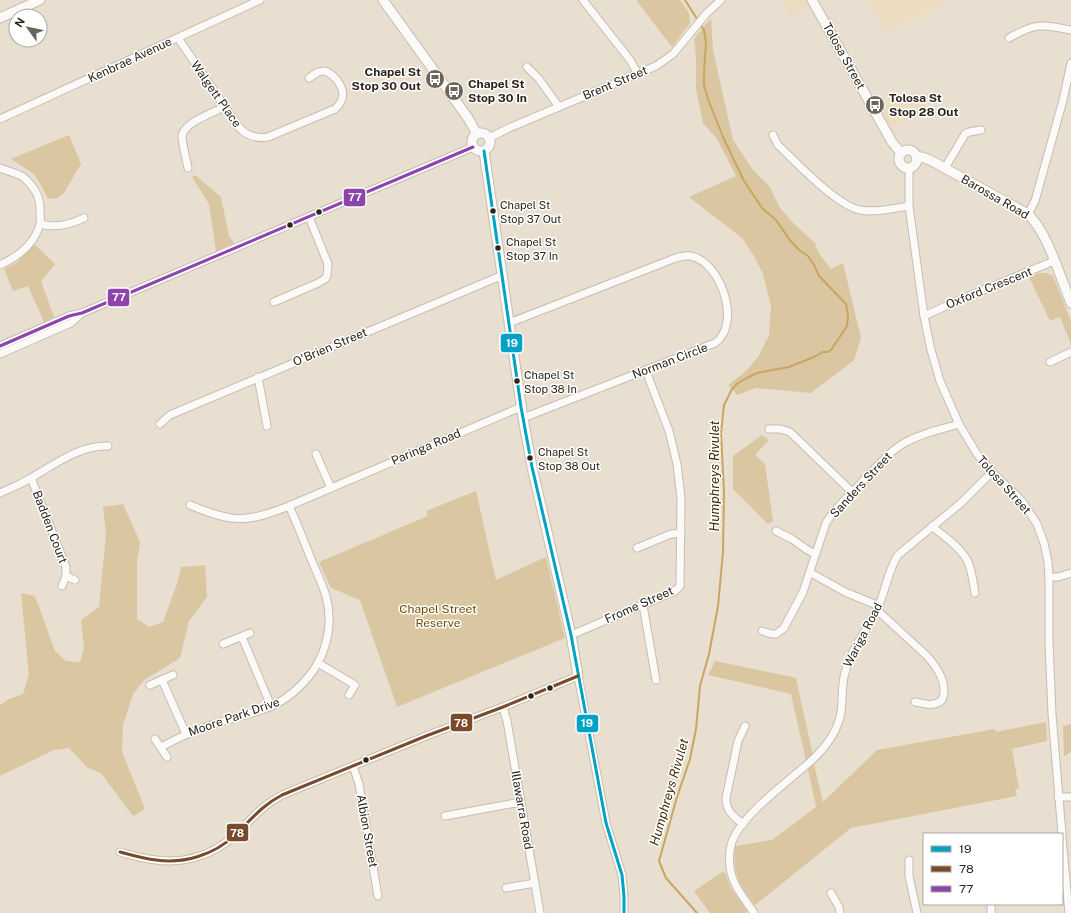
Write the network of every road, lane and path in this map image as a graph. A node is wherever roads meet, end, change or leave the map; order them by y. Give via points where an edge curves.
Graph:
1 (40, 0) edge
2 (260, 0) edge
3 (383, 0) edge
4 (583, 0) edge
5 (721, 0) edge
6 (812, 0) edge
7 (0, 18) edge
8 (1071, 30) edge
9 (178, 38) junction
10 (1009, 38) dead end
11 (1071, 63) edge
12 (527, 67) dead end
13 (638, 74) junction
14 (309, 78) dead end
15 (224, 107) junction
16 (559, 107) junction
17 (0, 119) edge
18 (981, 130) dead end
19 (478, 134) junction
20 (773, 135) dead end
21 (489, 138) junction
22 (473, 147) junction
23 (484, 151) junction
24 (901, 154) junction
25 (916, 157) junction
26 (0, 168) edge
27 (188, 168) dead end
28 (909, 168) junction
29 (945, 168) junction
30 (909, 206) junction
31 (1028, 214) junction
32 (309, 217) junction
33 (84, 218) dead end
34 (40, 224) junction
35 (1054, 261) junction
36 (0, 265) edge
37 (502, 275) junction
38 (274, 302) dead end
39 (1071, 303) edge
40 (82, 313) junction
41 (924, 316) junction
42 (509, 323) junction
43 (0, 346) edge
44 (1071, 352) edge
45 (0, 354) edge
46 (1050, 362) dead end
47 (646, 371) junction
48 (258, 377) junction
49 (521, 407) junction
50 (523, 418) junction
51 (160, 424) dead end
52 (959, 424) junction
53 (267, 426) dead end
54 (769, 429) dead end
55 (108, 446) dead end
56 (316, 454) dead end
57 (992, 472) junction
58 (31, 478) junction
59 (331, 488) junction
60 (852, 492) junction
61 (0, 493) edge
62 (190, 505) dead end
63 (289, 506) junction
64 (932, 526) junction
65 (776, 531) dead end
66 (682, 533) junction
67 (637, 548) dead end
68 (815, 554) junction
69 (1071, 572) edge
70 (811, 573) junction
71 (66, 576) junction
72 (1049, 577) junction
73 (75, 580) dead end
74 (62, 586) dead end
75 (975, 593) dead end
76 (643, 605) junction
77 (878, 608) junction
78 (762, 631) dead end
79 (250, 633) dead end
80 (571, 635) junction
81 (242, 637) junction
82 (223, 644) dead end
83 (318, 663) junction
84 (173, 675) dead end
85 (578, 676) junction
86 (162, 680) junction
87 (656, 680) dead end
88 (150, 685) dead end
89 (349, 695) dead end
90 (915, 702) dead end
91 (271, 706) junction
92 (503, 708) junction
93 (745, 726) dead end
94 (186, 734) junction
95 (155, 738) dead end
96 (161, 747) junction
97 (167, 757) dead end
98 (352, 766) junction
99 (1058, 797) junction
100 (1071, 797) edge
101 (521, 802) junction
102 (445, 816) dead end
103 (743, 824) junction
104 (1062, 833) edge
105 (1063, 849) edge
106 (120, 852) dead end
107 (909, 860) dead end
108 (535, 884) junction
109 (506, 888) dead end
110 (831, 893) dead end
111 (378, 896) dead end
112 (540, 913) edge
113 (624, 913) edge
114 (754, 913) edge
115 (840, 913) edge
116 (917, 913) edge
117 (1069, 913) edge

1 - 7 street
2 - 9 street, Kenbrae Avenue
3 - 19 street
4 - 13 street
5 - 13 street, Brent Street via 704,16 673,54
6 - 24 street, Tolosa Street
8 - 10 street via 1038,25 1024,29
9 - 15 street, Walgett Place
9 - 17 street, Kenbrae Avenue
11 - 31 street via 1067,101 1035,200
12 - 16 street
13 - 16 street, Brent Street
14 - 15 street, Walgett Place via 321,71 331,74 343,89 342,102 335,109 268,137 251,136 241,130
15 - 27 street via 185,129 182,137
16 - 21 street, Brent Street
18 - 29 street via 965,134
19 - 21 street via 483,133
19 - 22 street via 473,138
20 - 30 street via 778,145 847,206 868,211
21 - 23 street via 490,144
22 - 23 street
22 - 32 street
23 - 37 street
24 - 25 street via 908,150
24 - 28 street via 900,164
25 - 28 street via 914,165
25 - 29 street, Barossa Road via 927,158
26 - 34 street via 21,176 30,184 41,203
28 - 30 street, Tolosa Street
29 - 31 street, Barossa Road
30 - 41 street, Tolosa Street
31 - 35 street, Barossa Road via 1039,227
32 - 38 street via 328,264 327,276 318,283
32 - 40 street
33 - 34 street via 66,225
34 - 36 street via 34,238 24,250 12,260
35 - 39 street, Barossa Road
35 - 41 street, Oxford Crescent
37 - 42 street
37 - 48 street, O'Brien Street
40 - 43 street via 69,316
40 - 45 street via 71,323
41 - 52 street, Tolosa Street via 940,381
42 - 47 street, Norman Circle via 679,257 698,259 715,276 724,292 728,312 725,332 710,346
42 - 49 street
44 - 46 street
47 - 50 street, Norman Circle
47 - 66 street, Frome Street via 669,431 677,464 682,498
48 - 51 street, O'Brien Street via 170,415
48 - 53 street
49 - 50 street
49 - 59 street, Paringa Road
50 - 80 street
52 - 57 street, Tolosa Street via 977,454
52 - 60 street, Sanders Street via 905,442 884,459
54 - 60 street via 790,432
55 - 58 street via 95,446 84,450
56 - 59 street
57 - 64 street, Wariga Road via 961,503
57 - 72 street, Tolosa Street via 1022,501 1037,524 1046,552
58 - 61 street
58 - 71 street, Badden Court via 60,549
59 - 63 street, Paringa Road
60 - 68 street, Sanders Street via 830,516
62 - 63 street, Paringa Road via 217,516 241,519 260,517
63 - 83 street, Moore Park Drive via 328,602 328,634
64 - 75 street via 965,556 971,570
64 - 77 street, Wariga Road via 898,555
65 - 68 street
66 - 67 street via 670,534
66 - 76 street, Frome Street via 680,586
68 - 70 street, Sanders Street
69 - 72 street
70 - 77 street
70 - 78 street, Sanders Street via 799,602 784,628 776,634
71 - 73 street, Badden Court
71 - 74 street, Badden Court
72 - 99 street, Tolosa Street via 1050,689
76 - 80 street, Frome Street
76 - 87 street
77 - 90 street via 927,656 941,677 944,691 942,700 932,705
77 - 103 street, Wariga Road via 846,668 841,713 831,737 820,753
79 - 81 street
80 - 85 street
81 - 82 street
81 - 91 street
83 - 89 street via 357,682
83 - 91 street, Moore Park Drive via 295,692
84 - 86 street
85 - 92 street
85 - 113 street via 606,823 622,875
86 - 88 street
86 - 94 street
91 - 94 street, Moore Park Drive
92 - 98 street
92 - 101 street, Illawarra Road
93 - 103 street via 738,741 726,798 729,812
94 - 96 street, Moore Park Drive
95 - 96 street
96 - 97 street
98 - 106 street via 273,800 229,840 204,855 165,861
98 - 111 street, Albion Street via 359,784
99 - 100 street
99 - 104 street, Tolosa Street
101 - 102 street
101 - 108 street, Illawarra Road
103 - 114 street, Wariga Road via 732,843 731,873 734,883
105 - 117 street
107 - 116 street via 909,876
108 - 109 street
108 - 112 street, Illawarra Road
110 - 115 street

